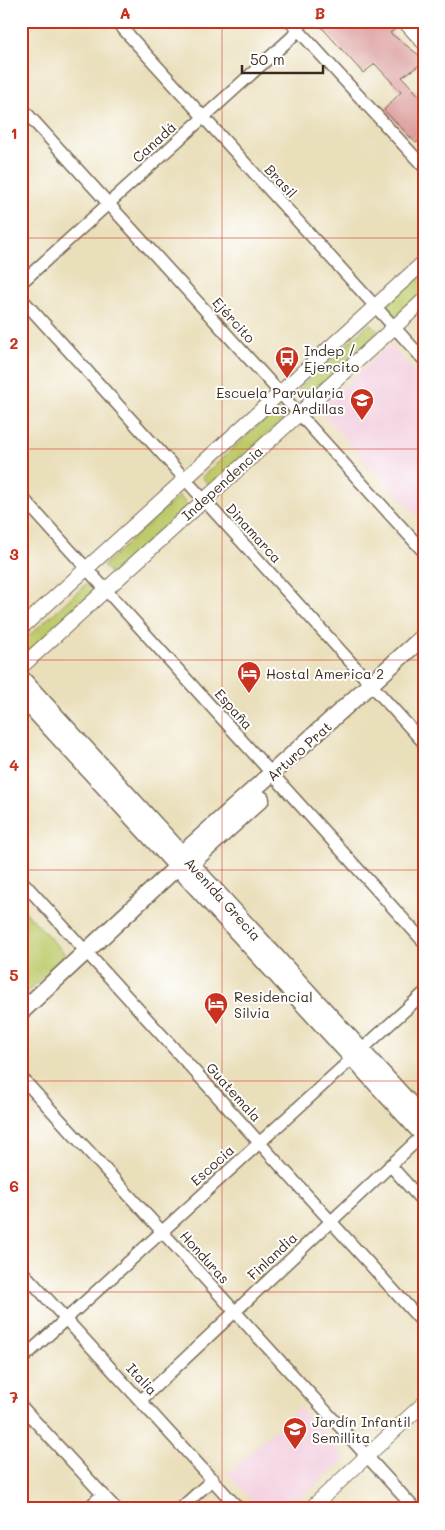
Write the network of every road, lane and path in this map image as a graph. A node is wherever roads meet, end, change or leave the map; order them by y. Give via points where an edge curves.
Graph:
1 (116, 21) edge
2 (407, 21) edge
3 (297, 24) edge
4 (424, 40) edge
5 (21, 107) edge
6 (204, 117) junction
7 (422, 161) edge
8 (108, 204) junction
9 (424, 262) edge
10 (21, 283) edge
11 (21, 298) edge
12 (424, 300) edge
13 (375, 307) junction
14 (394, 327) junction
15 (424, 360) edge
16 (280, 393) junction
17 (299, 414) junction
18 (185, 479) junction
19 (21, 496) edge
20 (204, 500) junction
21 (424, 552) edge
22 (87, 568) junction
23 (106, 589) junction
24 (21, 628) edge
25 (424, 636) edge
26 (424, 648) edge
27 (21, 667) edge
28 (21, 678) edge
29 (374, 688) junction
30 (21, 696) edge
31 (424, 743) edge
32 (276, 778) junction
33 (183, 861) junction
34 (21, 880) edge
35 (424, 942) edge
36 (86, 951) junction
37 (424, 993) edge
38 (21, 1012) edge
39 (356, 1054) junction
40 (21, 1078) edge
41 (423, 1131) edge
42 (259, 1142) junction
43 (390, 1166) junction
44 (424, 1203) edge
45 (331, 1221) junction
46 (161, 1231) junction
47 (24, 1278) edge
48 (235, 1312) junction
49 (66, 1319) junction
50 (424, 1324) edge
51 (21, 1360) edge
52 (141, 1400) junction
53 (424, 1403) edge
54 (21, 1406) edge
55 (366, 1456) junction
56 (213, 1479) junction
57 (103, 1494) junction
58 (87, 1509) edge
59 (116, 1509) edge
60 (180, 1509) edge
61 (239, 1509) edge
62 (310, 1509) edge
63 (415, 1509) edge

1 - 6 street, Brasil
2 - 4 main road
3 - 6 street, Canadá via 292,37
3 - 7 street
5 - 8 street, Ejército
6 - 8 street, Canadá
6 - 13 street, Brasil
8 - 10 street, Canadá
8 - 16 street, Ejército
9 - 13 street, Independencia
11 - 18 street, Dinamarca
12 - 14 street, Independencia
13 - 14 street, Brasil
13 - 16 street, Independencia
14 - 15 street, Brasil
14 - 17 street, Independencia
16 - 17 street, Ejército
16 - 18 street, Independencia
17 - 20 street, Independencia
17 - 21 street, Ejército
18 - 20 street, Dinamarca
18 - 22 street, Independencia
19 - 22 street, España
20 - 23 street, Independencia
20 - 29 street, Dinamarca
22 - 23 street, España
22 - 24 street, Independencia
23 - 27 street, Independencia
23 - 32 street, España
25 - 29 main road, Arturo Prat
26 - 29 main road, Arturo Prat
28 - 33 main road, Avenida Grecia
29 - 31 street, Dinamarca
29 - 32 main road, Arturo Prat
30 - 33 main road, Avenida Grecia
32 - 33 main road, Arturo Prat
32 - 35 street, España
33 - 36 main road, Arturo Prat
33 - 39 main road, Avenida Grecia
34 - 36 street, Guatemala
36 - 38 main road, Arturo Prat
36 - 42 street, Guatemala
37 - 39 street, Escocia
39 - 41 main road, Avenida Grecia
39 - 42 street, Escocia
40 - 46 street, Honduras
41 - 43 street, Finlandia
42 - 45 street, Guatemala
42 - 46 street, Escocia
43 - 44 street
43 - 45 street, Finlandia
45 - 48 street, Finlandia
45 - 50 street, Guatemala
46 - 48 street, Honduras
46 - 49 street, Escocia
47 - 49 street, Italia
48 - 52 street, Finlandia
48 - 55 street, Honduras
49 - 51 street, Escocia
49 - 52 street, Italia
52 - 56 street, Italia
53 - 55 street
54 - 57 street
55 - 62 street
55 - 63 street, Honduras
56 - 60 street
56 - 61 street, Italia
57 - 58 street
57 - 59 street

